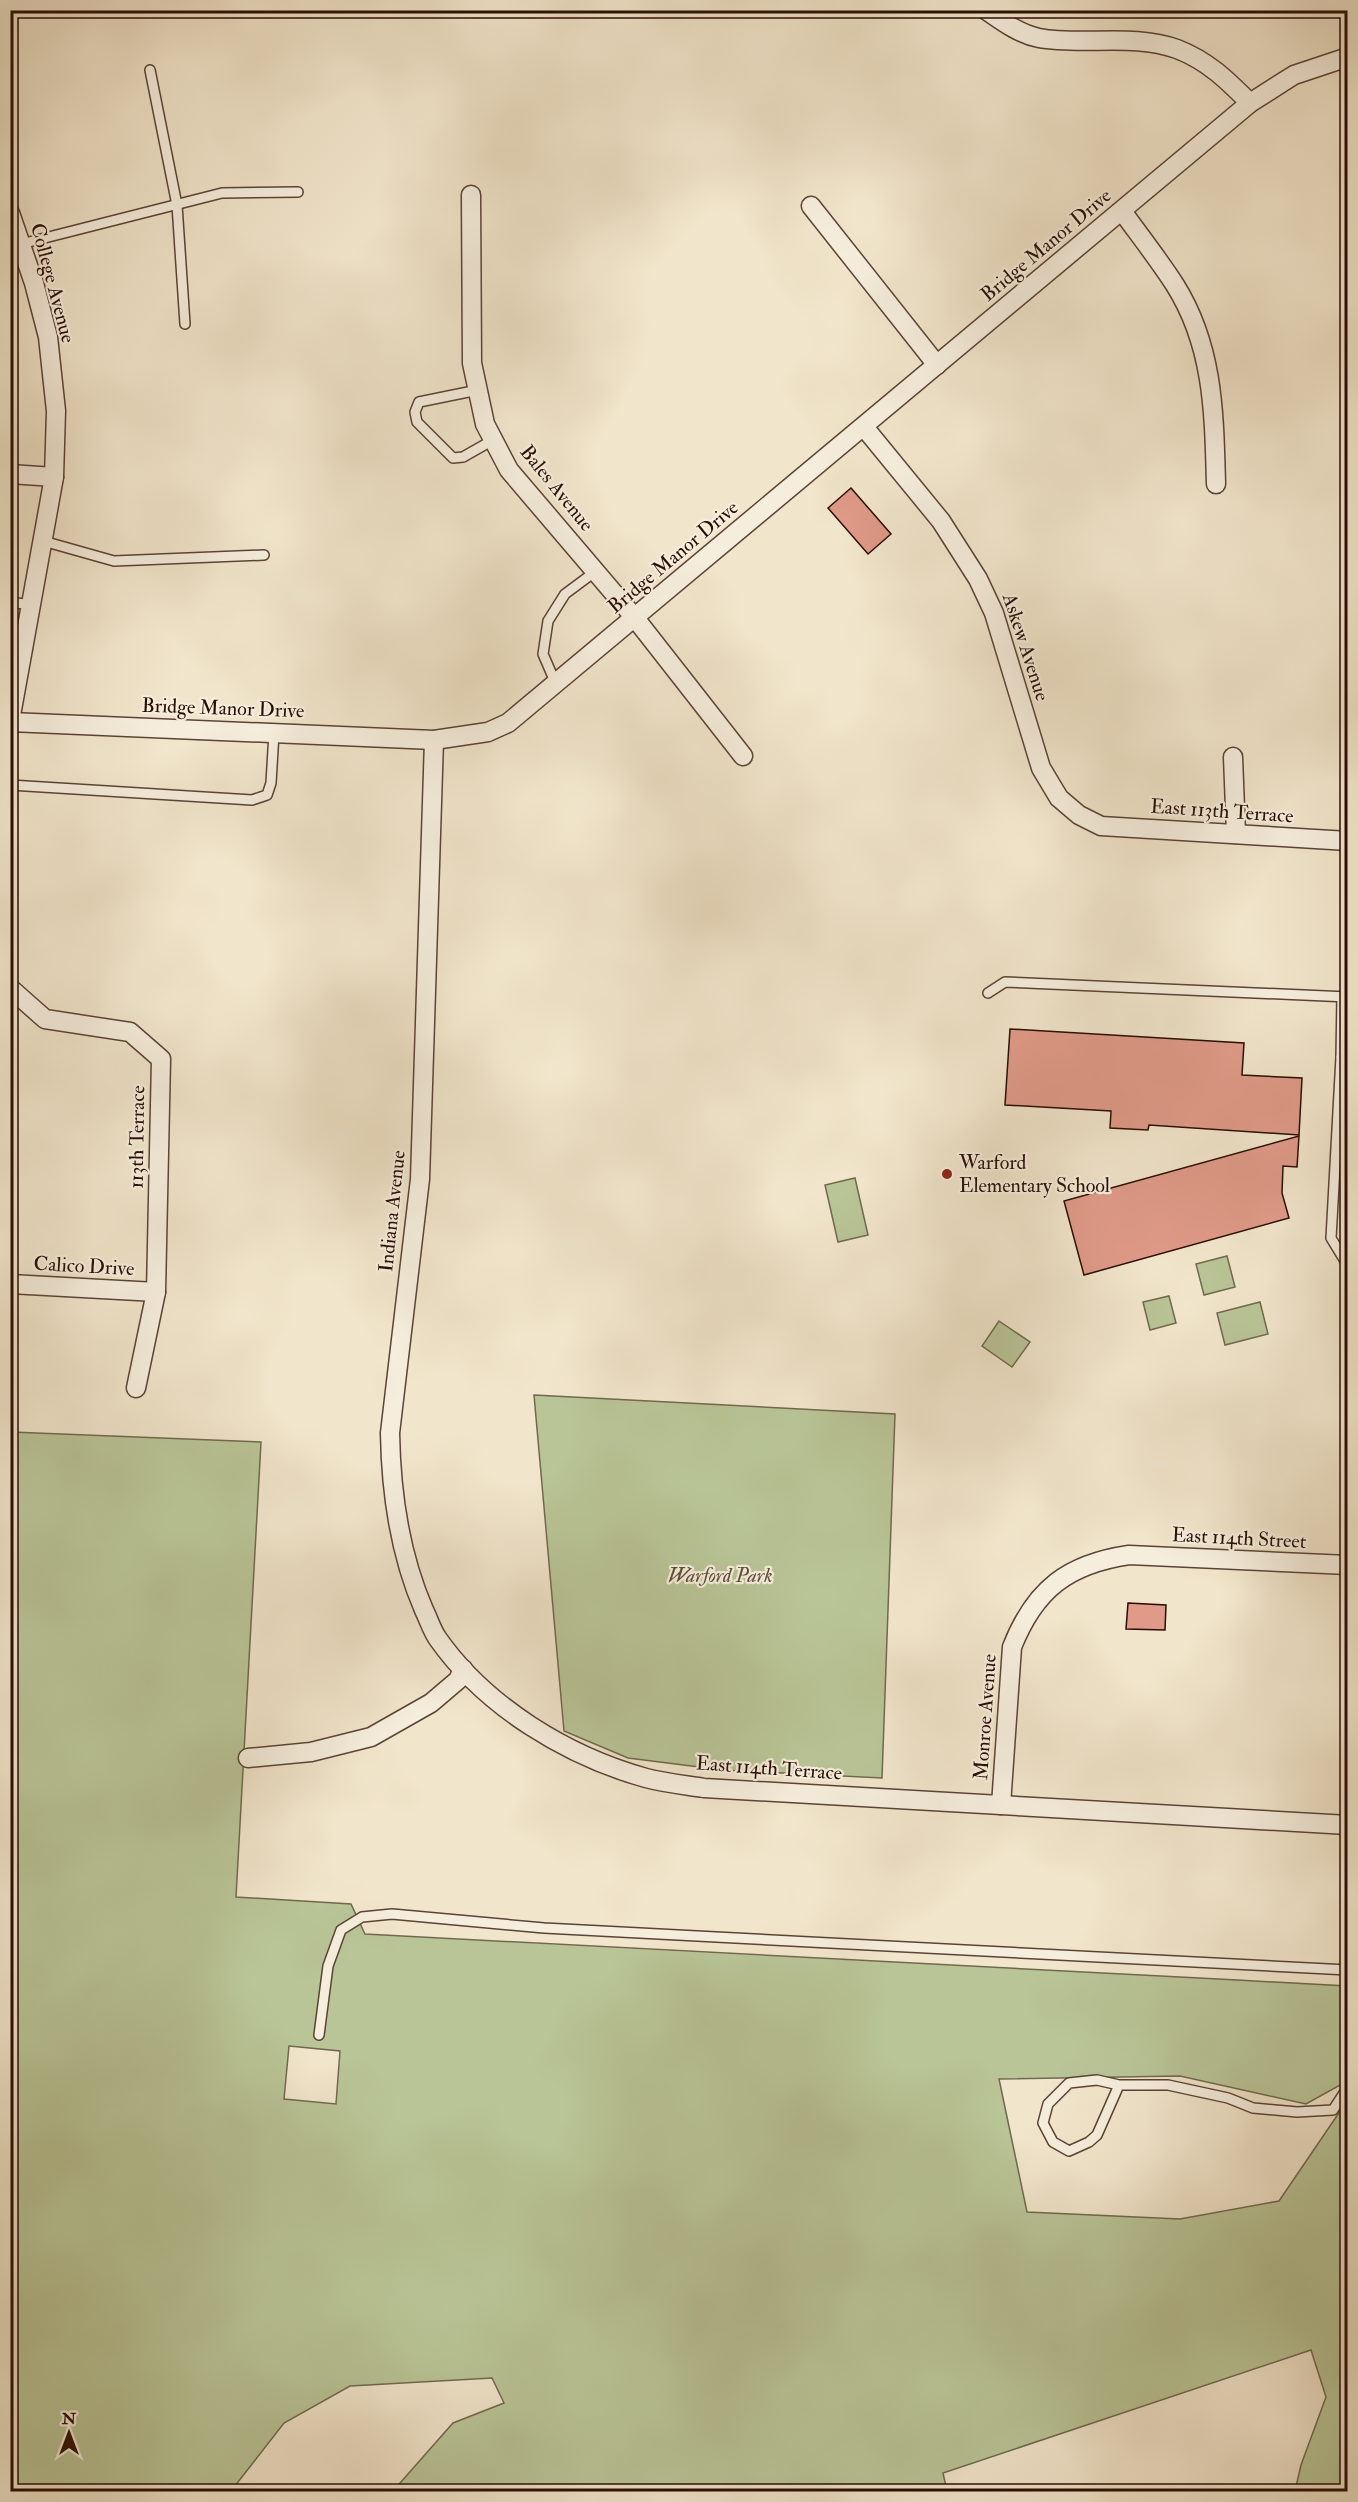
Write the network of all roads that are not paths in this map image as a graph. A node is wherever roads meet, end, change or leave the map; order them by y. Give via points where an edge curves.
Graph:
1 (986, 10) edge
2 (1347, 57) edge
3 (150, 70) dead end
4 (1250, 103) junction
5 (298, 192) dead end
6 (471, 195) dead end
7 (177, 205) junction
8 (812, 206) dead end
9 (1122, 211) junction
10 (10, 213) edge
11 (21, 244) junction
12 (185, 324) dead end
13 (938, 365) junction
14 (478, 390) junction
15 (864, 427) junction
16 (493, 440) junction
17 (10, 474) edge
18 (54, 477) junction
19 (1216, 484) dead end
20 (43, 541) junction
21 (264, 555) dead end
22 (596, 571) junction
23 (10, 603) edge
24 (31, 605) junction
25 (635, 618) junction
26 (556, 684) junction
27 (10, 721) edge
28 (274, 733) junction
29 (434, 740) junction
30 (743, 756) dead end
31 (1233, 757) dead end
32 (10, 784) edge
33 (1094, 822) joint
34 (1236, 834) junction
35 (1347, 841) edge
36 (10, 988) edge
37 (988, 993) dead end
38 (1345, 997) edge
39 (1344, 1058) edge
40 (1347, 1266) edge
41 (10, 1284) edge
42 (156, 1293) junction
43 (136, 1388) dead end
44 (1129, 1555) joint
45 (1347, 1565) edge
46 (463, 1668) junction
47 (248, 1758) dead end
48 (1001, 1805) junction
49 (1347, 1825) edge
50 (1347, 1970) edge
51 (320, 2035) dead end
52 (1119, 2085) junction
53 (1347, 2087) edge

1 - 4 street via 1017,31 1038,38 1139,42 1176,49 1218,70
2 - 4 street, Bridge Manor Drive via 1294,75
3 - 7 lane
4 - 9 street, Bridge Manor Drive
5 - 7 lane via 222,194
6 - 14 street, Bales Avenue via 472,363
7 - 11 lane
7 - 12 lane
8 - 13 street
9 - 13 street, Bridge Manor Drive
9 - 19 street via 1176,287 1201,340 1214,403
10 - 11 street, College Avenue
11 - 18 street, College Avenue via 48,337 56,411
13 - 15 street, Bridge Manor Drive
14 - 16 street, Bales Avenue via 485,424
14 - 16 lane via 419,402 417,422 453,458 463,457
15 - 25 street, Bridge Manor Drive
15 - 33 street, Askew Avenue via 941,521 978,579 994,613 1041,768 1059,798
16 - 22 street, Bales Avenue via 509,470
17 - 18 street
18 - 20 street, College Avenue
20 - 21 lane via 114,561
20 - 24 street, College Avenue
22 - 25 street, Bales Avenue
22 - 26 lane via 565,594 548,621 543,654
23 - 24 lane
24 - 27 street, College Avenue
25 - 26 street, Bridge Manor Drive
25 - 30 street, Bales Avenue
26 - 29 street, Bridge Manor Drive via 508,723 488,732
27 - 28 street, Bridge Manor Drive
28 - 29 street, Bridge Manor Drive
28 - 32 lane via 271,783 267,795 252,800
29 - 46 street, Indiana Avenue via 420,1179 390,1433 390,1466 400,1538 414,1586 437,1638
31 - 34 street
33 - 34 street, East 113th Terrace via 1101,826
34 - 35 street, East 113th Terrace
36 - 42 street, 113th Terrace via 45,1019 130,1032 161,1059
37 - 38 lane via 1005,982
38 - 39 lane
39 - 40 lane via 1331,1238
41 - 42 street, Calico Drive
42 - 43 street, 113th Terrace
44 - 45 street, East 114th Street
44 - 48 street, Monroe Avenue via 1102,1559 1070,1572 1036,1600 1022,1622 1012,1647
46 - 47 street via 458,1680 431,1703 371,1737 311,1752
46 - 48 street, East 114th Terrace via 503,1705 547,1736 596,1760 647,1778 704,1788
48 - 49 street, East 114th Terrace
50 - 51 lane via 544,1928 392,1914 362,1917 341,1930 328,1965
52 - 52 lane via 1097,2135 1089,2142 1069,2151 1053,2142 1043,2123 1048,2104 1069,2083 1097,2080
52 - 53 lane via 1168,2085 1228,2098 1253,2108 1297,2112 1334,2110

